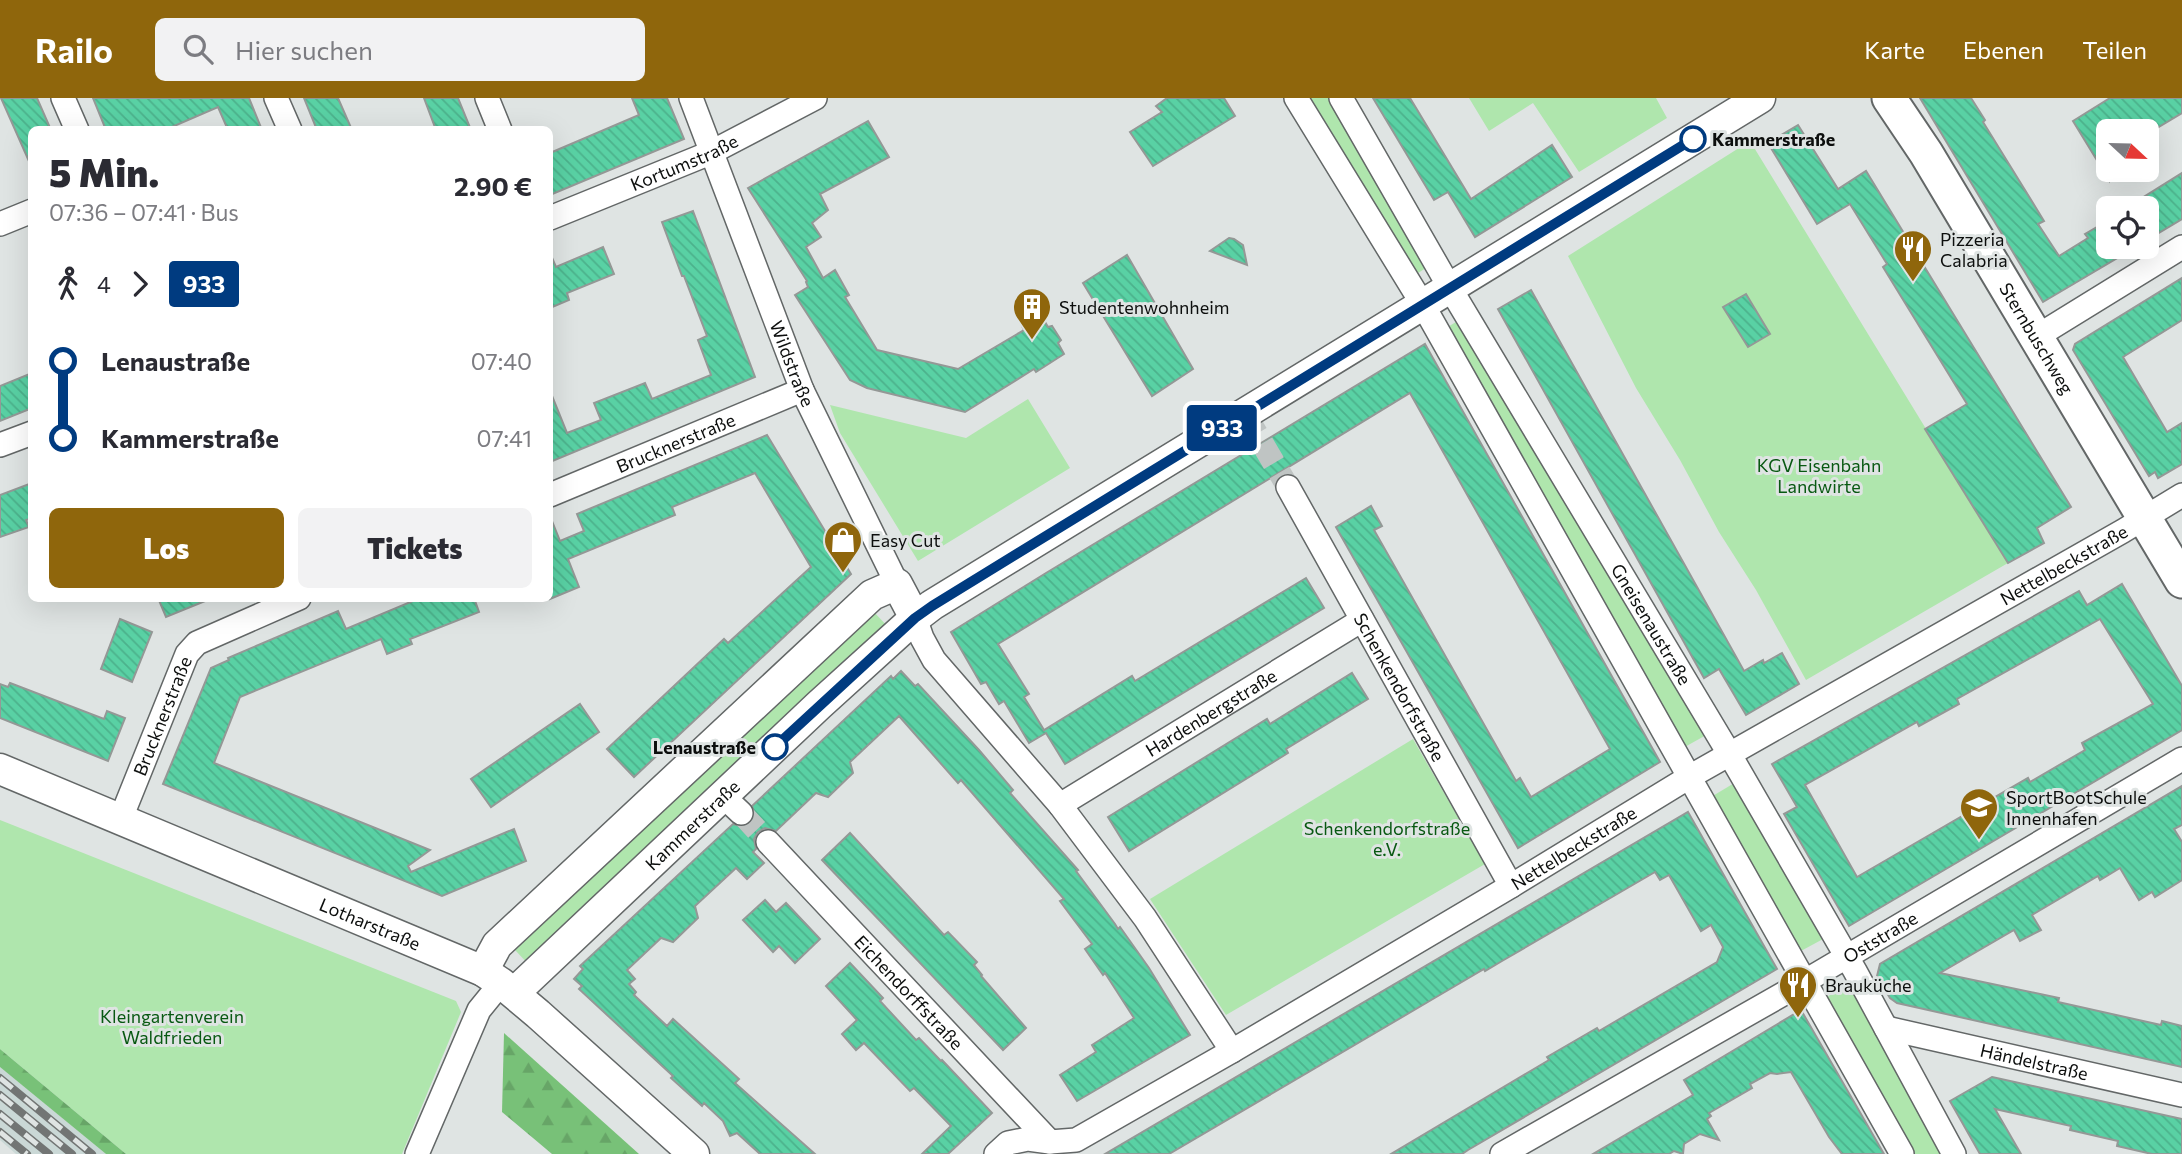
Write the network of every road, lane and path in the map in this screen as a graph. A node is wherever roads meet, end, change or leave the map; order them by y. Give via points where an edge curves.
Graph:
1 (63, 98) edge
2 (276, 98) edge
3 (487, 98) edge
4 (691, 98) edge
5 (815, 98) edge
6 (1296, 98) edge
7 (1341, 98) edge
8 (1760, 98) edge
9 (1889, 98) edge
10 (75, 126) edge
11 (288, 126) edge
12 (498, 126) edge
13 (710, 153) junction
14 (28, 213) edge
15 (553, 217) edge
16 (0, 224) edge
17 (2182, 247) edge
18 (1451, 288) junction
19 (1423, 305) junction
20 (2036, 337) junction
21 (802, 390) junction
22 (28, 434) edge
23 (0, 445) edge
24 (1288, 487) tunnel mouth
25 (553, 494) edge
26 (2182, 495) edge
27 (2144, 518) junction
28 (2182, 581) edge
29 (897, 584) junction
30 (285, 602) edge
31 (915, 618) junction
32 (1362, 620) junction
33 (1730, 755) junction
34 (2182, 759) edge
35 (0, 768) edge
36 (1690, 776) junction
37 (1060, 805) junction
38 (121, 818) junction
39 (768, 842) tunnel mouth
40 (1511, 886) junction
41 (1846, 957) junction
42 (1805, 981) junction
43 (499, 982) junction
44 (1886, 1028) junction
45 (1232, 1051) junction
46 (2182, 1095) edge
47 (1050, 1142) junction
48 (1079, 1147) edge
49 (416, 1154) edge
50 (694, 1154) edge
51 (996, 1154) edge
52 (1502, 1154) edge
53 (1902, 1154) edge
54 (1954, 1154) edge

1 - 10 street
2 - 11 street
3 - 12 street
4 - 13 street, Wildstraße
5 - 13 street, Kortumstraße
6 - 19 street
7 - 18 street, Gneisenaustraße
8 - 18 street, Kammerstraße
9 - 20 main road, Sternbuschweg
13 - 15 street, Kortumstraße
13 - 21 street, Wildstraße
14 - 16 street
17 - 20 street
18 - 19 street, Kammerstraße
18 - 33 street, Gneisenaustraße
19 - 31 street, Kammerstraße
19 - 36 street
20 - 27 main road, Sternbuschweg
21 - 25 street, Brucknerstraße
21 - 29 street, Wildstraße
22 - 23 street
24 - 32 street, Schenkendorfstraße
26 - 27 street, Nettelbeckstraße
27 - 28 main road, Sternbuschweg
27 - 33 street, Nettelbeckstraße
29 - 31 street, Wildstraße
29 - 43 street, Kammerstraße via 872,595 497,945
30 - 38 street, Brucknerstraße via 197,643 187,654
31 - 37 street via 934,660
31 - 43 street, Kammerstraße via 732,805
32 - 37 street, Hardenbergstraße
32 - 40 street, Schenkendorfstraße
33 - 36 street, Nettelbeckstraße
33 - 41 street, Gneisenaustraße
34 - 41 street, Oststraße
35 - 38 street, Lotharstraße
36 - 40 street, Nettelbeckstraße
36 - 42 street
37 - 45 street via 1145,918
38 - 43 street, Lotharstraße
39 - 47 street, Eichendorffstraße
40 - 45 street, Nettelbeckstraße
41 - 42 street, Oststraße
41 - 44 street, Gneisenaustraße
42 - 52 street, Oststraße
42 - 53 street
43 - 49 street, Kammerstraße via 472,1024
43 - 50 street, Lotharstraße
44 - 46 street, Händelstraße
44 - 54 street, Gneisenaustraße
45 - 48 street, Nettelbeckstraße
47 - 48 street, Nettelbeckstraße
47 - 51 street, Nettelbeckstraße via 1028,1139 1008,1143

